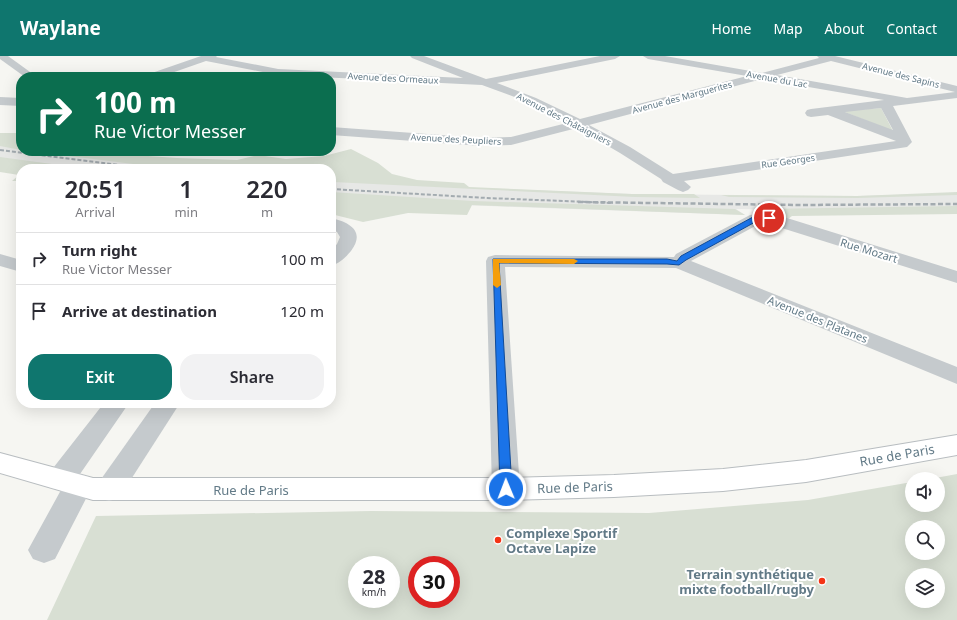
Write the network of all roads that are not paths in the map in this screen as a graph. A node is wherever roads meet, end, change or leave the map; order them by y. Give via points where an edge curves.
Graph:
1 (415, 56) edge
2 (615, 56) edge
3 (648, 56) edge
4 (2, 57) edge
5 (208, 57) edge
6 (827, 57) edge
7 (24, 72) edge
8 (164, 72) edge
9 (278, 72) edge
10 (336, 75) edge
11 (762, 76) junction
12 (486, 82) junction
13 (957, 89) edge
14 (957, 95) edge
15 (0, 101) edge
16 (907, 101) junction
17 (16, 102) edge
18 (883, 104) junction
19 (829, 111) junction
20 (811, 113) dead end
21 (579, 124) junction
22 (336, 131) edge
23 (904, 139) junction
24 (668, 178) junction
25 (683, 188) dead end
26 (336, 226) edge
27 (336, 256) edge
28 (0, 260) edge
29 (679, 263) junction
30 (16, 265) edge
31 (957, 277) edge
32 (957, 376) edge
33 (115, 408) edge
34 (163, 408) edge
35 (957, 445) edge
36 (1, 464) edge
37 (85, 486) junction
38 (506, 489) junction
39 (44, 550) dead end

1 - 12 street, Avenue des Châtaigniers
2 - 12 street
3 - 11 street, Avenue du Lac
4 - 7 street
5 - 8 street
5 - 9 street, Avenue des Ormeaux
6 - 11 street, Avenue des Marguerites
6 - 13 street, Avenue des Sapins
10 - 12 street, Avenue des Ormeaux
11 - 16 street, Avenue du Lac
11 - 21 street, Avenue des Marguerites
12 - 21 street, Avenue des Châtaigniers via 532,100
14 - 16 street
15 - 17 street
16 - 18 street
18 - 19 street
18 - 23 street via 887,106
19 - 20 street
19 - 23 street
21 - 22 street, Avenue des Peupliers via 498,142
21 - 24 street, Avenue des Châtaigniers
23 - 24 street, Rue Georges via 904,143 895,146
24 - 25 street, Avenue des Châtaigniers
26 - 27 street via 344,228 348,241
28 - 30 street
29 - 31 street, Rue Mozart via 683,258 756,219 769,218
29 - 32 street, Avenue des Platanes
29 - 38 street, Avenue des Platanes via 496,261
33 - 37 street
34 - 37 street
35 - 38 main road, Rue de Paris via 806,471 723,480
36 - 37 main road, Rue de Paris
37 - 38 main road, Rue de Paris
37 - 39 street

